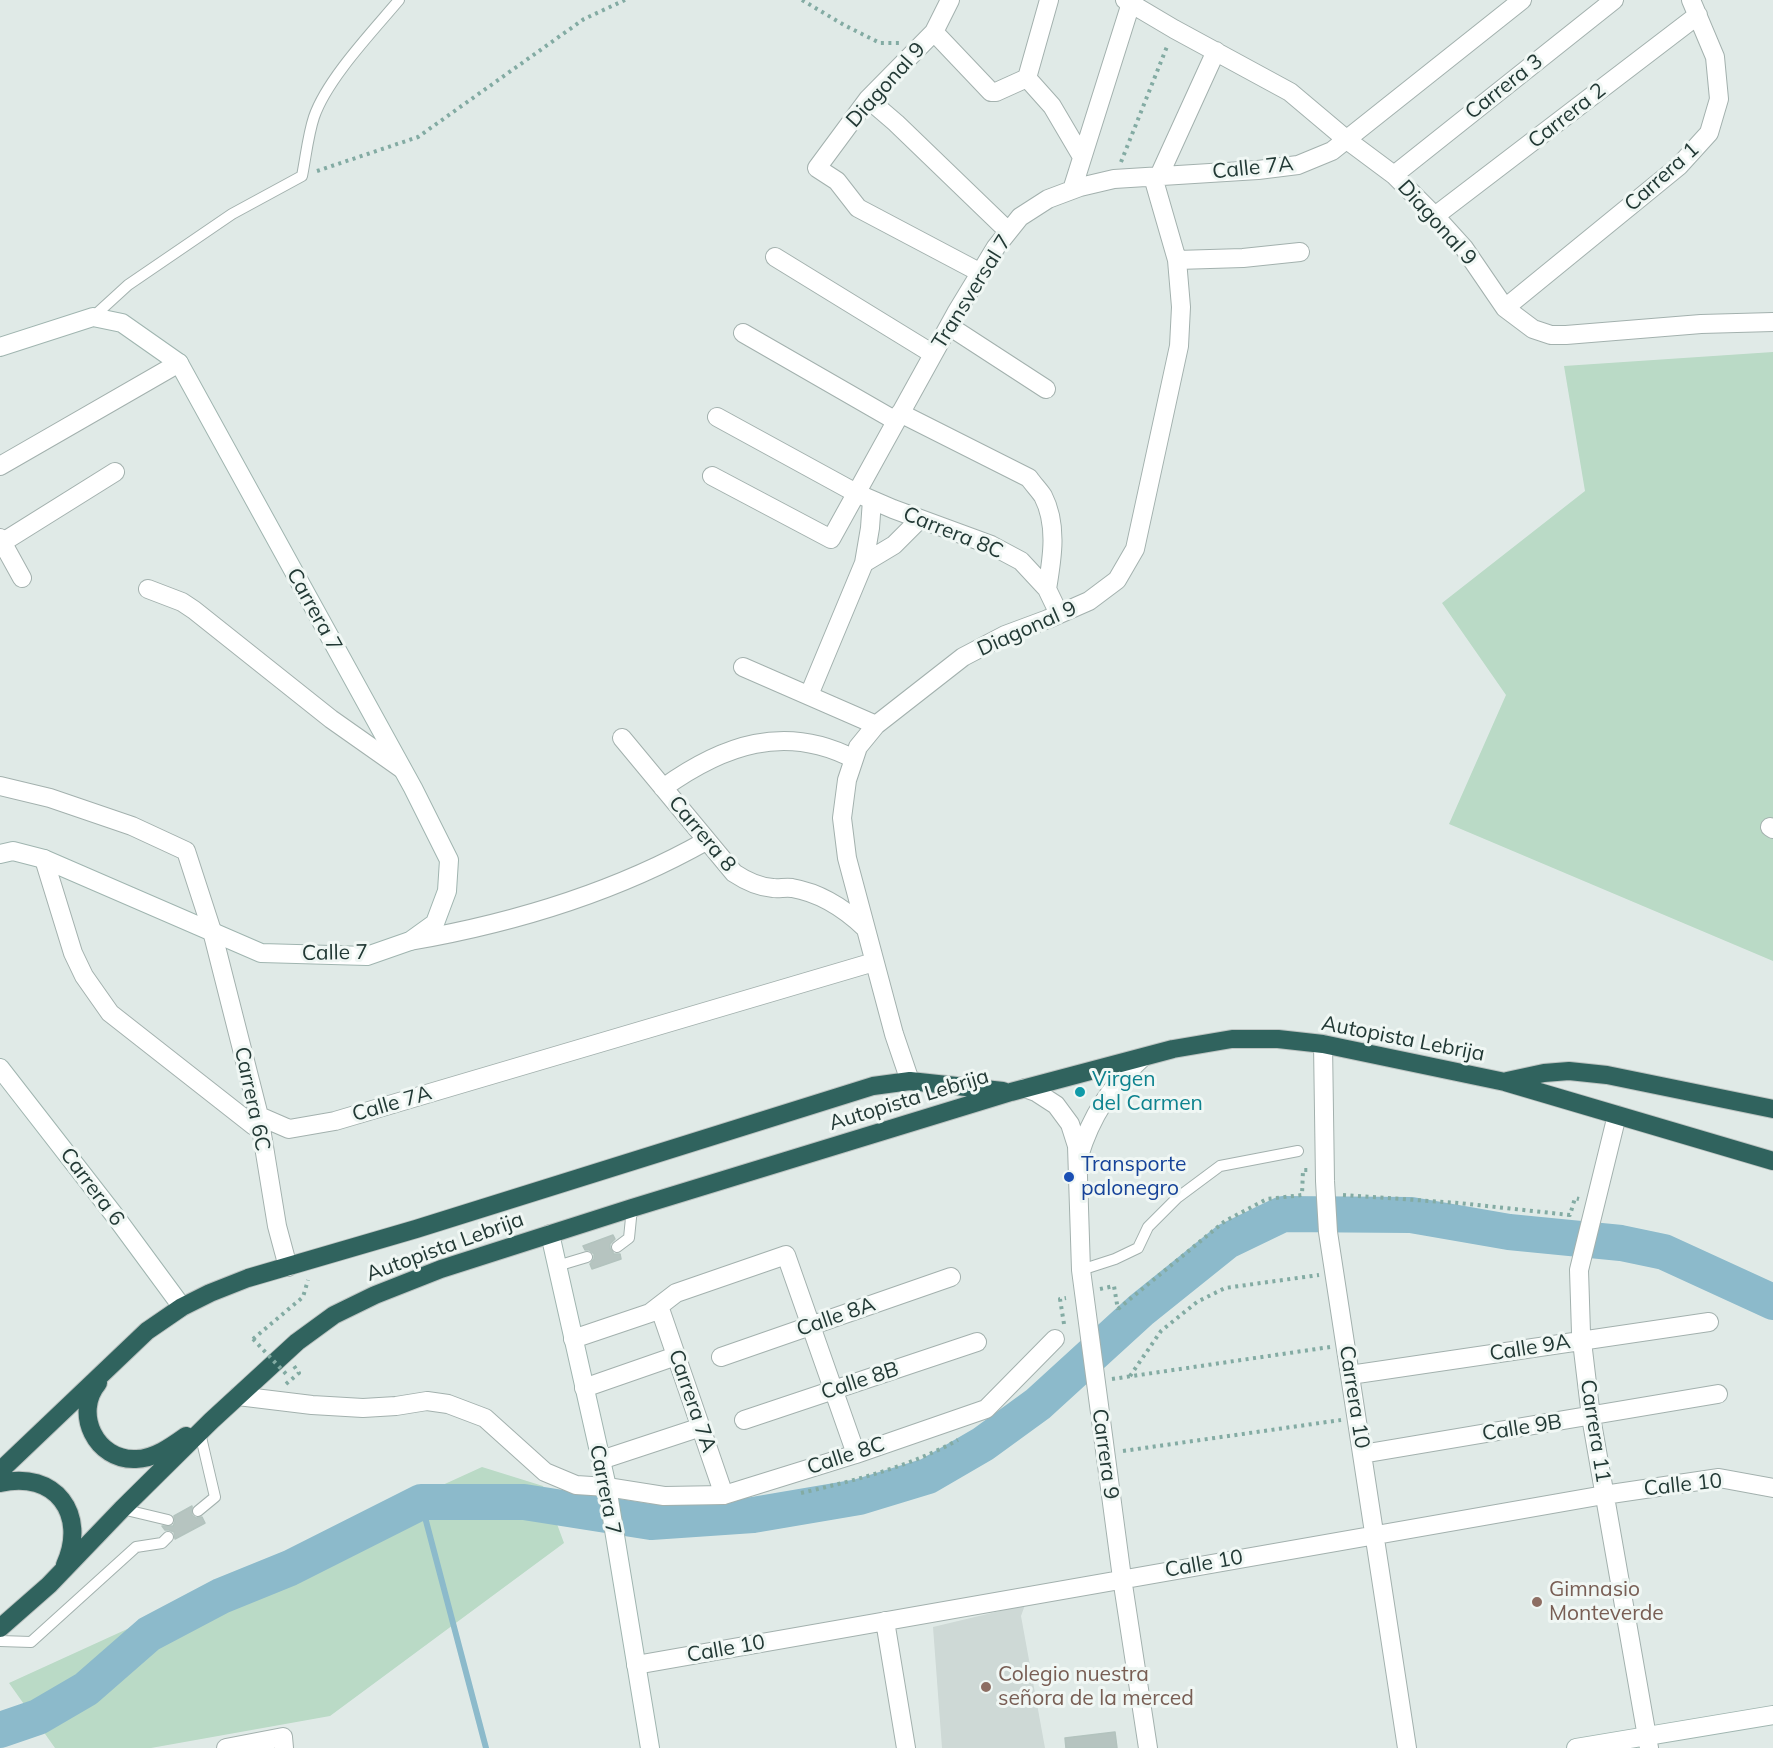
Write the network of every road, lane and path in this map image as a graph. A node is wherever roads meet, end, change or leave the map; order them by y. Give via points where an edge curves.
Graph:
1 (399, 0) edge
2 (626, 0) edge
3 (802, 0) edge
4 (950, 0) edge
5 (1049, 0) edge
6 (1522, 0) edge
7 (1614, 0) edge
8 (1128, 2) edge
9 (1694, 8) edge
10 (1174, 29) junction
11 (928, 38) junction
12 (1216, 51) junction
13 (1027, 78) junction
14 (868, 99) junction
15 (1347, 140) junction
16 (1082, 157) junction
17 (1394, 175) junction
18 (302, 176) junction
19 (1156, 176) junction
20 (1114, 178) junction
21 (1072, 190) junction
22 (1435, 216) junction
23 (1008, 231) junction
24 (1300, 252) dead end
25 (775, 257) dead end
26 (1177, 260) junction
27 (981, 273) junction
28 (1505, 308) junction
29 (93, 317) junction
30 (1773, 322) edge
31 (949, 326) junction
32 (743, 333) dead end
33 (0, 347) edge
34 (933, 354) junction
35 (179, 363) junction
36 (1046, 389) dead end
37 (717, 417) dead end
38 (898, 417) junction
39 (0, 466) edge
40 (115, 472) dead end
41 (712, 476) dead end
42 (864, 496) junction
43 (920, 519) junction
44 (1, 540) edge
45 (864, 563) junction
46 (22, 578) dead end
47 (148, 589) dead end
48 (1047, 589) junction
49 (1059, 614) junction
50 (743, 667) dead end
51 (809, 695) junction
52 (876, 724) junction
53 (622, 738) dead end
54 (854, 759) junction
55 (402, 769) junction
56 (0, 786) edge
57 (663, 788) junction
58 (706, 841) junction
59 (0, 854) edge
60 (44, 859) junction
61 (865, 928) junction
62 (212, 931) junction
63 (410, 941) junction
64 (874, 962) junction
65 (1323, 1044) junction
66 (1142, 1058) junction
67 (0, 1068) edge
68 (910, 1082) junction
69 (1505, 1082) junction
70 (1018, 1090) junction
71 (1773, 1109) edge
72 (1617, 1115) junction
73 (259, 1116) junction
74 (1298, 1151) dead end
75 (1079, 1158) junction
76 (1773, 1161) edge
77 (1330, 1179) junction
78 (1594, 1206) junction
79 (632, 1208) junction
80 (550, 1234) junction
81 (617, 1247) dead end
82 (587, 1257) dead end
83 (314, 1260) junction
84 (557, 1266) junction
85 (288, 1267) junction
86 (1081, 1270) junction
87 (1334, 1273) junction
88 (951, 1277) dead end
89 (659, 1306) junction
90 (182, 1307) junction
91 (1118, 1310) dead end
92 (1709, 1322) dead end
93 (812, 1326) junction
94 (573, 1339) junction
95 (1055, 1339) dead end
96 (1582, 1340) junction
97 (977, 1342) dead end
98 (1346, 1344) junction
99 (676, 1356) junction
100 (721, 1357) dead end
101 (114, 1362) junction
102 (286, 1374) dead end
103 (1350, 1375) junction
104 (1095, 1377) junction
105 (1130, 1377) junction
106 (584, 1388) junction
107 (834, 1389) junction
108 (1718, 1394) dead end
109 (238, 1396) junction
110 (1591, 1417) junction
111 (1357, 1418) junction
112 (744, 1420) dead end
113 (206, 1427) junction
114 (701, 1427) junction
115 (1104, 1453) junction
116 (856, 1454) junction
117 (1362, 1454) junction
118 (601, 1460) junction
119 (0, 1470) edge
120 (0, 1483) edge
121 (1773, 1488) edge
122 (608, 1494) junction
123 (724, 1495) junction
124 (1604, 1495) junction
125 (122, 1509) junction
126 (198, 1511) dead end
127 (168, 1520) dead end
128 (1375, 1534) junction
129 (168, 1537) dead end
130 (1122, 1578) junction
131 (49, 1585) junction
132 (885, 1621) junction
133 (0, 1628) edge
134 (0, 1641) edge
135 (636, 1665) junction
136 (1773, 1715) edge
137 (1648, 1742) edge
138 (283, 1743) edge
139 (226, 1748) edge
140 (650, 1748) edge
141 (906, 1748) edge
142 (1148, 1748) edge
143 (1407, 1748) edge
144 (1576, 1748) edge

1 - 18 lane via 325,93 314,117
2 - 18 path via 584,19 418,136
3 - 11 path via 880,43
4 - 11 street, Diagonal 9
5 - 13 street
6 - 15 street, Calle 7A
7 - 17 street, Carrera 3
8 - 10 street, Diagonal 9
8 - 16 street
9 - 22 street, Carrera 2
9 - 28 street, Carrera 1 via 1715,57 1719,99 1709,133 1679,166
10 - 12 street, Diagonal 9
10 - 20 path
11 - 13 street via 991,92
11 - 14 street, Diagonal 9
12 - 15 street, Diagonal 9 via 1290,92
12 - 19 street
13 - 16 street via 1052,106
14 - 23 street
14 - 27 street, Diagonal 9 via 817,168 837,181 858,208
15 - 17 street, Diagonal 9
15 - 19 street, Calle 7A via 1332,152 1298,165
16 - 21 street
17 - 22 street, Diagonal 9
18 - 29 lane via 232,214 128,285
19 - 20 street, Transversal 7
19 - 26 street, Diagonal 9
20 - 21 street, Transversal 7
21 - 23 street, Transversal 7 via 1048,199 1020,217
22 - 28 street, Diagonal 9 via 1464,248
23 - 27 street, Transversal 7
24 - 26 street
25 - 34 street
26 - 49 street, Diagonal 9 via 1179,346 1135,549 1117,580 1089,601
27 - 31 street, Transversal 7
28 - 30 street, Diagonal 9 via 1533,329 1551,335
29 - 33 street
29 - 35 street, Carrera 7 via 122,323
31 - 34 street, Transversal 7
31 - 36 street
32 - 38 street
34 - 38 street, Transversal 7
35 - 39 street
35 - 55 street, Carrera 7
37 - 42 street, Carrera 8C
38 - 42 street, Transversal 7
38 - 48 street via 1029,478 1043,496 1051,518 1053,554
40 - 44 street
41 - 42 street, Transversal 7 via 831,539
42 - 43 street, Carrera 8C
42 - 45 street via 870,528
43 - 45 street via 894,545
43 - 48 street, Carrera 8C via 991,545 1021,561
44 - 46 street
45 - 51 street
47 - 55 street via 194,610 331,719
48 - 49 street, Carrera 8C
49 - 52 street, Diagonal 9 via 1005,634 963,657
50 - 51 street
51 - 52 street
52 - 54 street, Diagonal 9
53 - 57 street, Carrera 8
54 - 57 street via 818,744 763,742 708,760
54 - 61 street, Diagonal 9 via 842,818 847,858
55 - 63 street, Carrera 7 via 449,860 447,891 435,923
56 - 62 street, Carrera 6C via 50,798 132,826 186,851
57 - 58 street, Carrera 8
58 - 61 street, Carrera 8 via 742,879 764,887 817,895 843,909
58 - 63 street, Calle 7 via 651,870 575,901 465,932
59 - 60 street, Calle 7 via 13,851
60 - 62 street, Calle 7
60 - 73 street, Calle 7A via 73,953 110,1013 254,1126
61 - 64 street, Diagonal 9
62 - 63 street, Calle 7 via 261,953 367,956
62 - 73 street, Carrera 6C
64 - 68 street, Diagonal 9
64 - 73 street, Calle 7A via 335,1121 289,1129
65 - 66 highway, Autopista Lebrija via 1232,1039
65 - 69 highway, Autopista Lebrija
65 - 77 street, Carrera 10
66 - 70 highway, Autopista Lebrija
66 - 75 street, Carrera 9 via 1096,1113
67 - 90 street, Carrera 6
68 - 70 highway, Autopista Lebrija
68 - 83 highway, Autopista Lebrija via 873,1086 792,1110
69 - 71 highway, Autopista Lebrija via 1569,1071
69 - 72 highway, Autopista Lebrija
70 - 75 street, Carrera 9 via 1046,1098 1063,1114 1074,1135
70 - 79 highway, Autopista Lebrija
72 - 76 highway, Autopista Lebrija
72 - 78 street, Carrera 11
73 - 85 street, Carrera 6C via 277,1226
74 - 86 lane via 1220,1166 1177,1198 1148,1227 1138,1248
75 - 86 street, Carrera 9
77 - 78 path via 1341,1195 1570,1215 1575,1198
77 - 87 street, Carrera 10 via 1328,1232
77 - 91 path via 1303,1170 1302,1195 1267,1199 1225,1221
78 - 96 street, Carrera 11 via 1579,1270
79 - 80 highway, Autopista Lebrija
79 - 81 lane via 629,1238
80 - 84 street, Carrera 7
80 - 109 highway, Autopista Lebrija via 441,1269 334,1315 297,1342
82 - 84 lane
83 - 85 highway, Autopista Lebrija
83 - 102 path, bridge via 303,1297 253,1339
84 - 94 street, Carrera 7
85 - 90 highway, Autopista Lebrija via 248,1278
86 - 104 street, Carrera 9
87 - 98 street, Carrera 10
87 - 105 path via 1225,1288 1197,1302 1161,1332
88 - 93 street, Calle 8A
89 - 93 street via 676,1293 786,1255
89 - 94 street via 650,1313
89 - 99 street, Carrera 7A
90 - 101 highway, Autopista Lebrija via 147,1331
92 - 96 street, Calle 9A
93 - 100 street, Calle 8A
93 - 107 street
94 - 106 street, Carrera 7
95 - 116 street, Calle 8C via 986,1409
96 - 103 street, Calle 9A
96 - 110 street, Carrera 11
97 - 107 street, Calle 8B
98 - 103 street, Carrera 10
98 - 105 path
99 - 106 street
99 - 114 street, Carrera 7A
101 - 113 highway via 95,1387 87,1411 93,1436 111,1454 123,1458 148,1457
101 - 119 highway, Autopista Lebrija
103 - 111 street, Carrera 10
104 - 105 path
104 - 115 street, Carrera 9
106 - 118 street, Carrera 7
107 - 112 street, Calle 8B
107 - 116 street
108 - 110 street, Calle 9B
109 - 113 highway, Autopista Lebrija
109 - 122 street, Calle 8C via 363,1408 427,1401 448,1404 485,1418 545,1472
110 - 117 street, Calle 9B
110 - 124 street, Carrera 11
111 - 115 path
111 - 117 street, Carrera 10
113 - 125 highway, Autopista Lebrija
113 - 126 lane via 215,1497
114 - 118 street
114 - 123 street, Carrera 7A
115 - 130 street, Carrera 9
116 - 123 street, Calle 8C
117 - 128 street, Carrera 10
118 - 122 street, Carrera 7
120 - 131 highway via 15,1479 35,1482 53,1491 66,1506 74,1525 73,1545 66,1564
121 - 124 street, Calle 10 via 1719,1478
122 - 123 street, Calle 8C
122 - 135 street, Carrera 7
124 - 128 street, Calle 10
124 - 137 street, Carrera 11
125 - 127 lane
125 - 131 highway, Autopista Lebrija
128 - 130 street, Calle 10
128 - 143 street, Carrera 10
129 - 134 lane via 162,1543 136,1547 32,1642
130 - 132 street, Calle 10
130 - 142 street, Carrera 9
131 - 133 highway, Autopista Lebrija
132 - 135 street, Calle 10
132 - 141 street
135 - 140 street, Carrera 7
136 - 137 street
137 - 144 street
138 - 139 street

